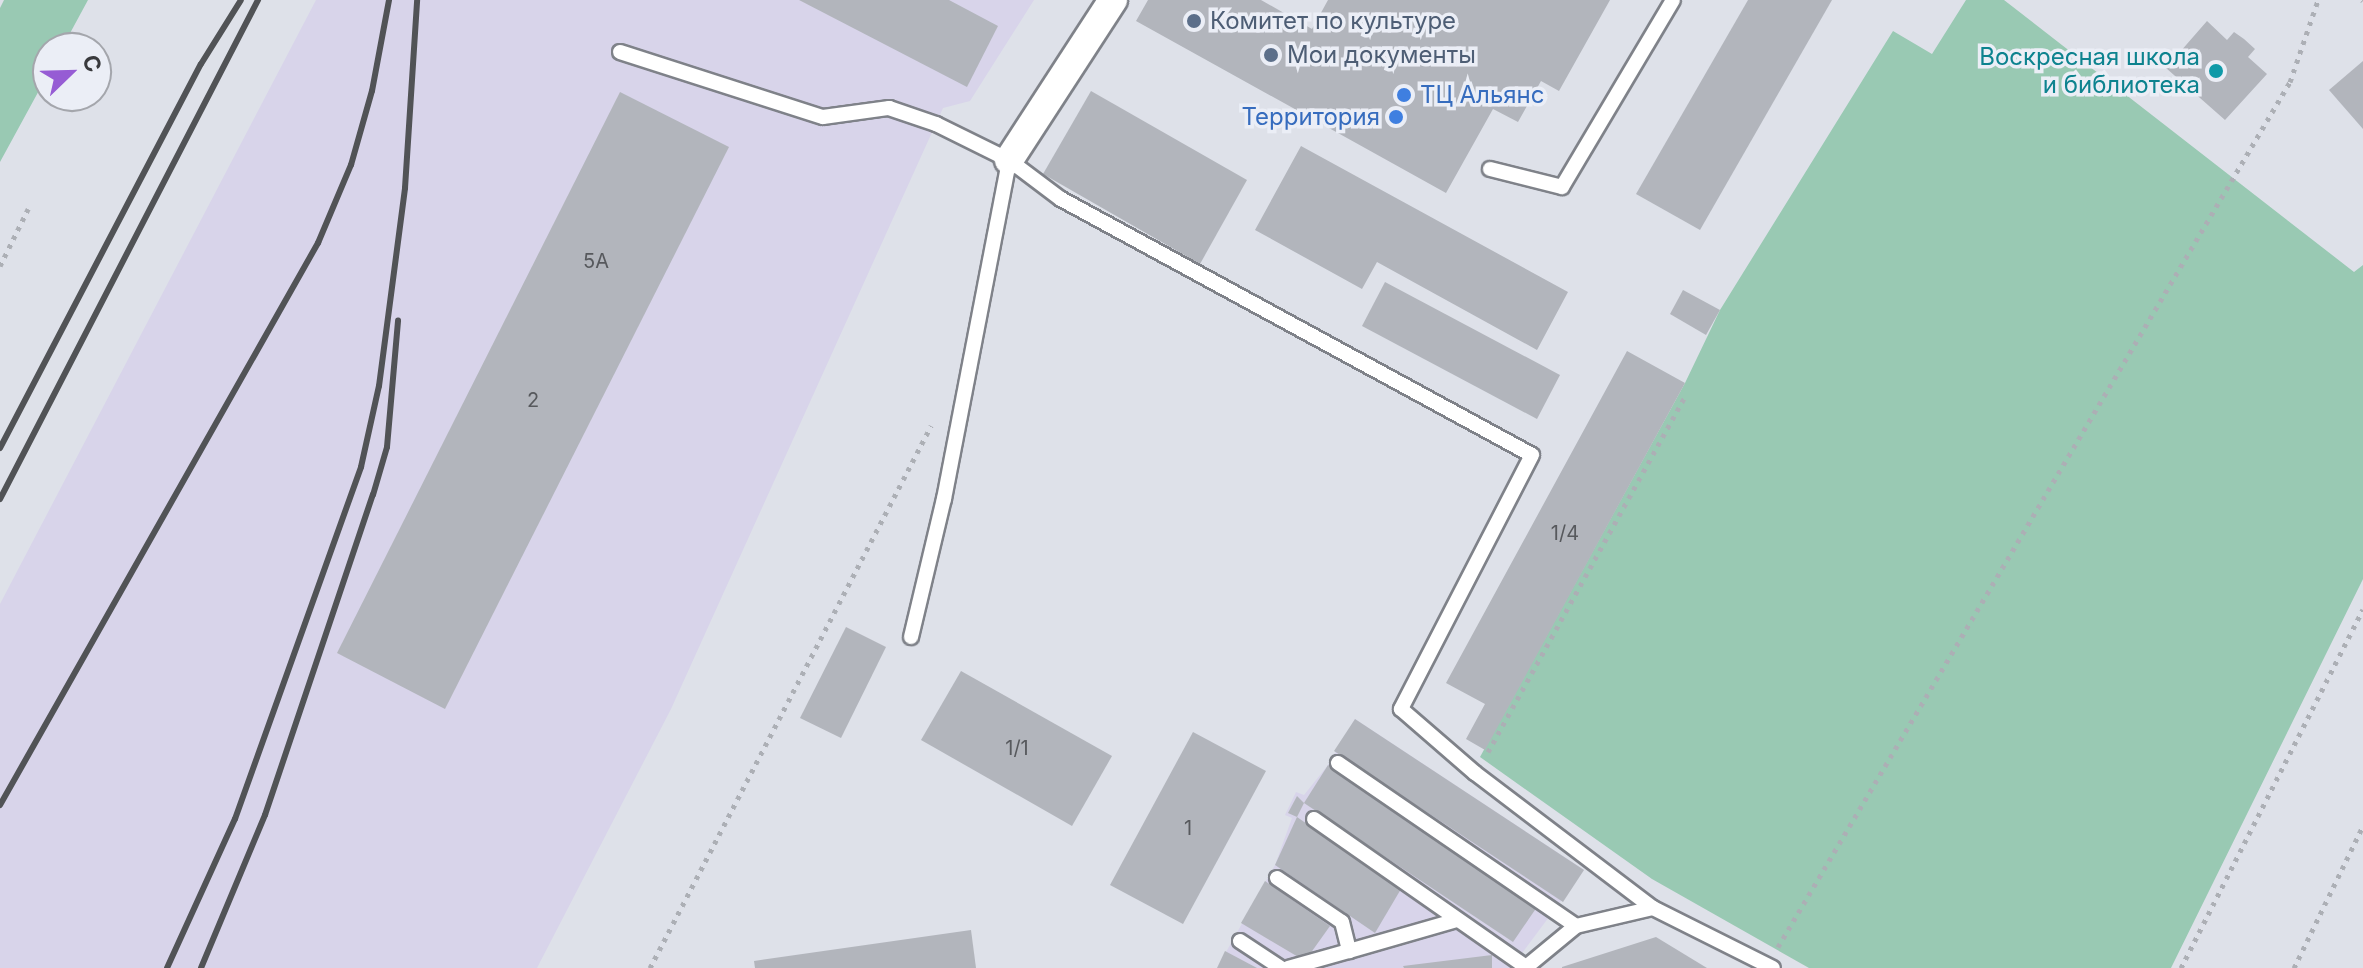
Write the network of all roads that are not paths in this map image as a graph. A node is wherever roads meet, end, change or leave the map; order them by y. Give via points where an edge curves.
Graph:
1 (1113, 0) edge
2 (1673, 0) edge
3 (620, 52) dead end
4 (1009, 160) junction
5 (1490, 169) dead end
6 (911, 637) dead end
7 (1338, 763) dead end
8 (1314, 819) dead end
9 (1277, 878) dead end
10 (1653, 908) junction
11 (1457, 920) junction
12 (1576, 926) junction
13 (1240, 941) dead end
14 (1349, 951) junction
15 (1525, 967) edge
16 (1771, 967) edge
17 (1281, 968) edge
18 (1288, 968) edge

1 - 4 street
2 - 5 lane via 1562,187
3 - 4 lane via 823,117 889,108 936,124
4 - 6 lane via 944,499
4 - 10 lane via 1061,199 1532,455 1401,709 1475,773
7 - 12 lane
8 - 11 lane
9 - 14 lane via 1342,922
10 - 12 lane
10 - 16 lane
11 - 14 lane
11 - 15 lane
12 - 15 lane
13 - 17 lane
14 - 18 lane

